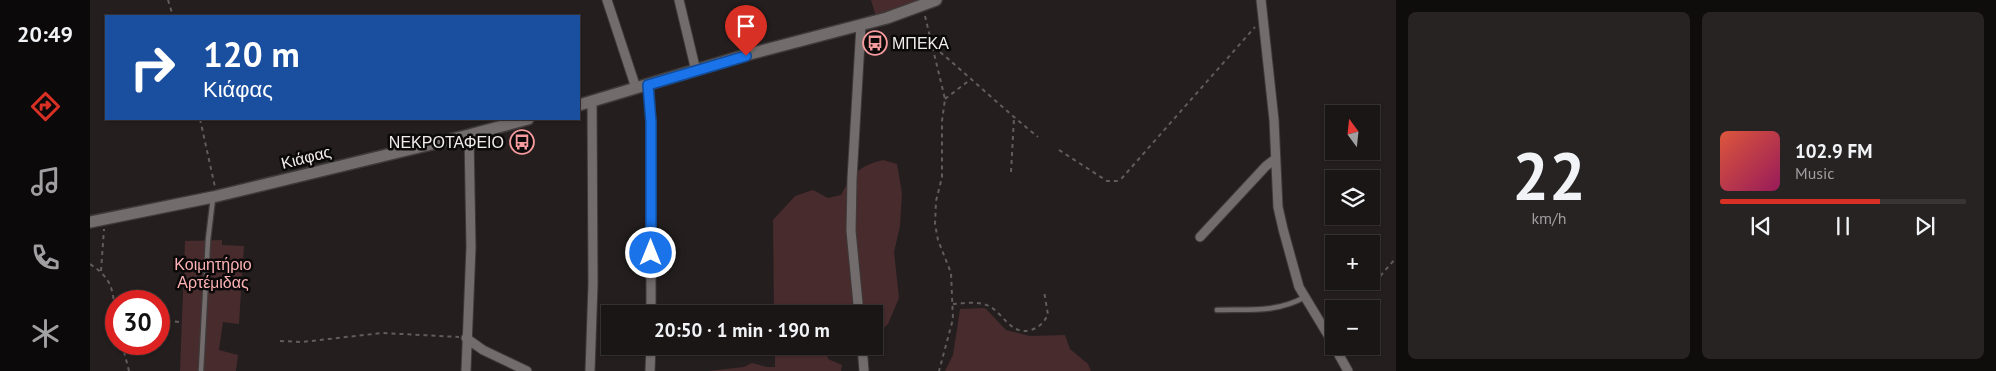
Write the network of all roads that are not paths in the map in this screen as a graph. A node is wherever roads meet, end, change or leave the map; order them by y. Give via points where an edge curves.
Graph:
1 (607, 0) edge
2 (679, 0) edge
3 (936, 0) edge
4 (1261, 0) edge
5 (861, 26) junction
6 (696, 71) junction
7 (648, 85) junction
8 (636, 88) junction
9 (592, 101) junction
10 (580, 105) edge
11 (524, 120) edge
12 (469, 135) junction
13 (1275, 159) junction
14 (215, 196) junction
15 (90, 222) edge
16 (1200, 237) dead end
17 (1305, 297) junction
18 (651, 305) edge
19 (858, 305) edge
20 (1217, 310) dead end
21 (1325, 331) edge
22 (466, 338) junction
23 (651, 355) edge
24 (863, 355) edge
25 (1339, 355) edge
26 (201, 371) edge
27 (466, 371) edge
28 (527, 371) edge
29 (590, 371) edge
30 (650, 371) edge
31 (864, 371) edge
32 (1348, 371) edge

1 - 8 street
2 - 6 street
3 - 5 street
4 - 13 street
5 - 6 street
5 - 19 street via 851,231
6 - 7 street
7 - 8 street
7 - 18 street
8 - 9 street
9 - 10 street
9 - 29 street via 594,284
11 - 12 street, Κιάφας
12 - 14 street, Κιάφας
12 - 22 street via 471,247
13 - 16 street
13 - 17 street via 1278,206 1296,276
14 - 15 street, Κιάφας
14 - 26 lane via 208,240
17 - 20 lane via 1275,309
17 - 21 street
22 - 27 street
22 - 28 street
23 - 30 street
24 - 31 street
25 - 32 street

